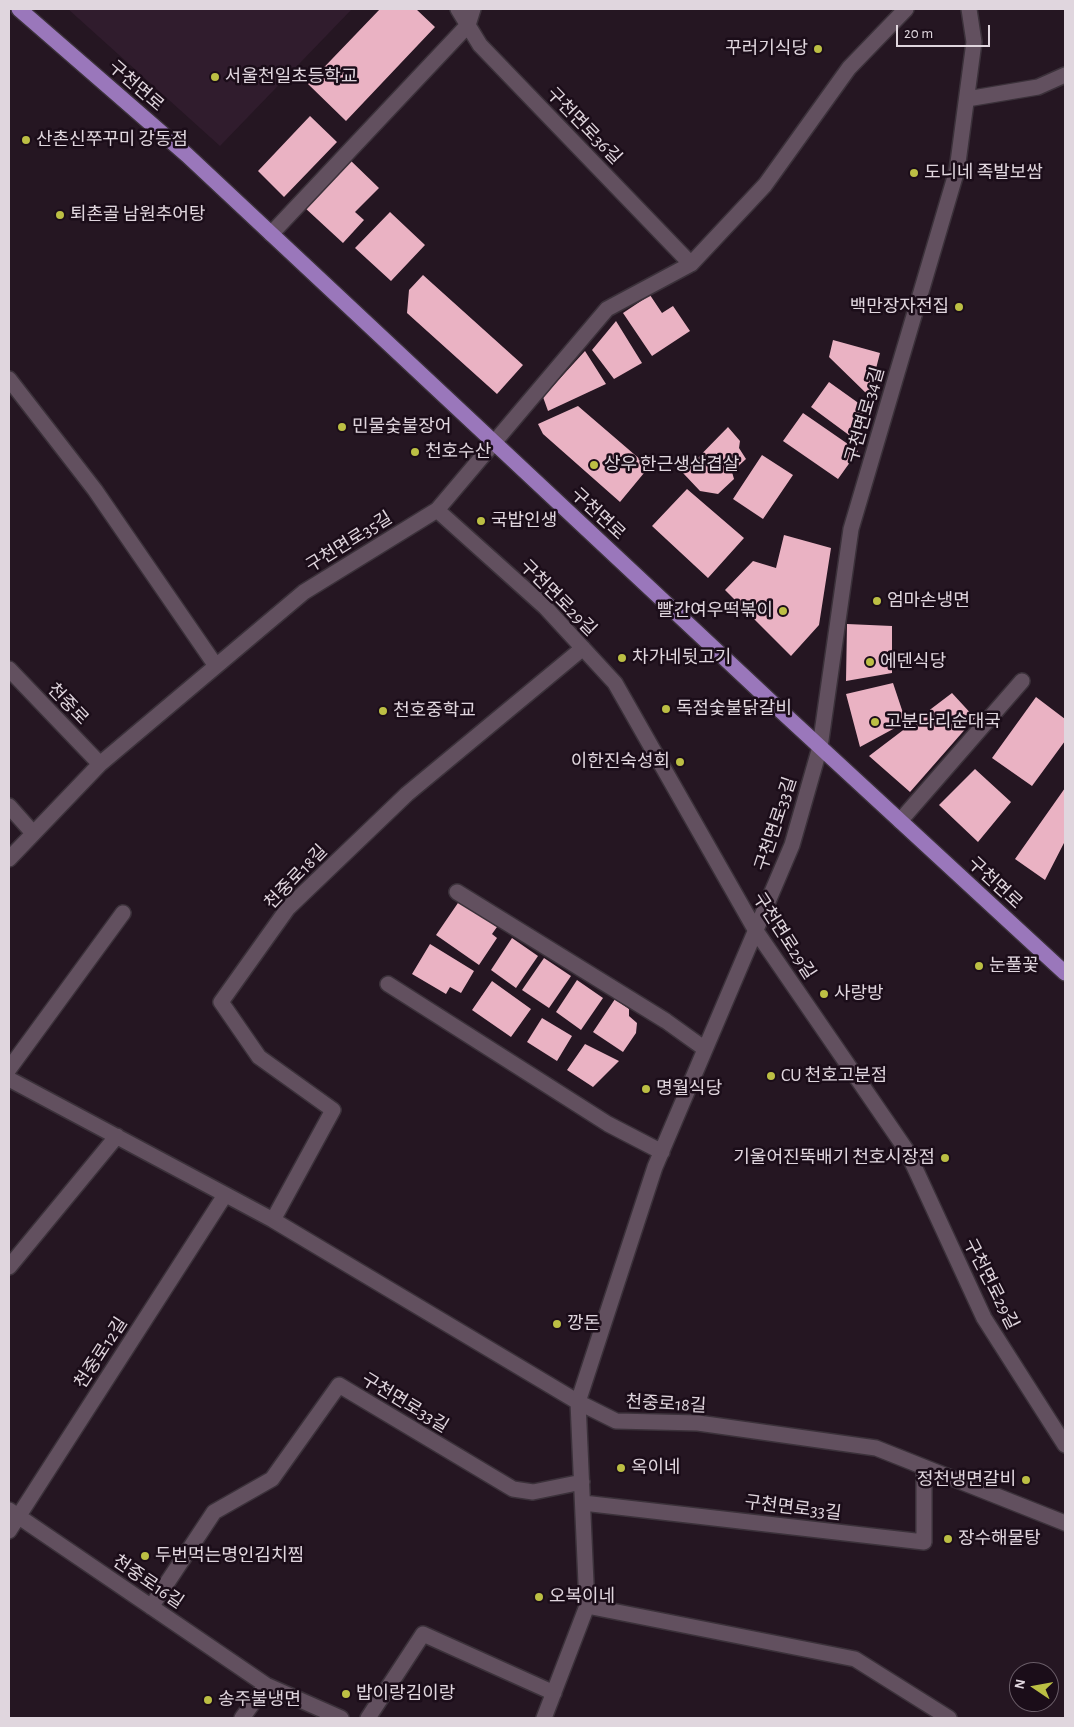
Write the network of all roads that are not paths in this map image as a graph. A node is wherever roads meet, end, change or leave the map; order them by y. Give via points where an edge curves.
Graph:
1 (19, 9) edge
2 (458, 9) edge
3 (473, 9) edge
4 (906, 9) edge
5 (969, 9) edge
6 (468, 25) junction
7 (1065, 75) edge
8 (967, 99) junction
9 (271, 234) junction
10 (691, 264) junction
11 (9, 379) edge
12 (494, 443) junction
13 (438, 510) junction
14 (583, 648) junction
15 (216, 666) junction
16 (9, 669) edge
17 (1022, 681) dead end
18 (820, 747) junction
19 (100, 764) junction
20 (9, 806) edge
21 (900, 821) junction
22 (33, 833) junction
23 (9, 859) edge
24 (457, 892) dead end
25 (123, 913) dead end
26 (756, 931) junction
27 (1065, 973) edge
28 (388, 984) dead end
29 (705, 1050) junction
30 (9, 1069) edge
31 (9, 1079) edge
32 (117, 1136) junction
33 (662, 1152) junction
34 (226, 1195) junction
35 (273, 1220) junction
36 (9, 1267) edge
37 (578, 1402) junction
38 (1065, 1445) edge
39 (924, 1468) junction
40 (582, 1482) junction
41 (583, 1503) junction
42 (13, 1513) edge
43 (1065, 1523) edge
44 (9, 1531) edge
45 (587, 1606) junction
46 (151, 1607) junction
47 (266, 1685) junction
48 (554, 1694) junction
49 (242, 1718) edge
50 (341, 1718) edge
51 (368, 1718) edge
52 (544, 1718) edge
53 (949, 1718) edge

1 - 9 main road, 구천면로 via 187,155
2 - 6 street, 구천면로36길
3 - 6 street
4 - 10 street via 849,68 765,185
5 - 8 street, 구천면로34길 via 974,42
6 - 9 street
6 - 10 street, 구천면로36길 via 480,45
7 - 8 street via 1038,87
8 - 18 street, 구천면로34길 via 957,170 851,529
9 - 12 main road, 구천면로
10 - 12 street via 607,309
11 - 15 street via 95,490
12 - 13 street, 구천면로35길
12 - 18 main road, 구천면로
13 - 14 street, 구천면로29길 via 545,607
13 - 15 street, 구천면로35길 via 304,592
14 - 26 street, 구천면로29길 via 615,683
14 - 35 street, 천중로18길 via 407,794 288,908 221,1002 259,1057 333,1110
15 - 19 street, 구천면로35길
16 - 19 street, 천중로
17 - 21 street
18 - 21 main road, 구천면로
18 - 26 street, 구천면로33길 via 792,845
19 - 22 street, 구천면로35길
20 - 22 street
21 - 27 main road, 구천면로
22 - 23 street, 구천면로35길
24 - 29 street via 666,1021
25 - 30 street
26 - 29 street, 구천면로33길
26 - 38 street, 구천면로29길 via 906,1151 984,1318
28 - 33 street via 608,1124
29 - 33 street, 구천면로33길
31 - 32 street, 천중로18길
32 - 34 street, 천중로18길
32 - 36 street
33 - 37 street, 구천면로33길
34 - 35 street, 천중로18길
34 - 42 street, 천중로12길
35 - 37 street, 천중로18길
37 - 39 street, 천중로18길 via 616,1421 698,1422 876,1448
37 - 40 street, 구천면로33길
39 - 41 street, 구천면로33길 via 924,1542
39 - 43 street, 천중로18길
40 - 41 street, 구천면로33길
40 - 46 street, 구천면로33길 via 533,1492 513,1489 339,1385 272,1479 214,1512
41 - 45 street, 구천면로33길
42 - 44 street, 천중로12길
42 - 46 street, 천중로16길
45 - 48 street, 구천면로33길
45 - 53 street via 855,1659
46 - 47 street, 천중로16길
47 - 49 street
47 - 50 street, 천중로16길
48 - 51 street via 423,1634
48 - 52 street, 구천면로33길

